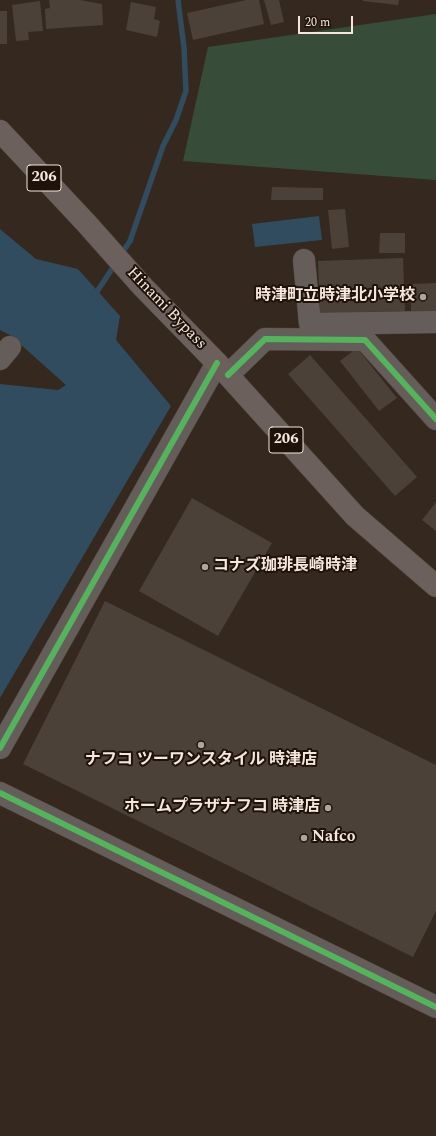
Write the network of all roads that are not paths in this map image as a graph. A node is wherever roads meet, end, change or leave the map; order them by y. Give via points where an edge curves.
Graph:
1 (0, 131) edge
2 (304, 260) dead end
3 (436, 322) edge
4 (222, 369) junction
5 (434, 414) edge
6 (436, 586) edge
7 (0, 748) edge
8 (0, 794) edge
9 (436, 1007) edge

1 - 4 highway, Hinami Bypass / 206
2 - 3 street via 310,324
4 - 5 street via 265,340 365,340
4 - 6 highway, Hinami Bypass / 206 via 355,516
4 - 7 street
8 - 9 street

